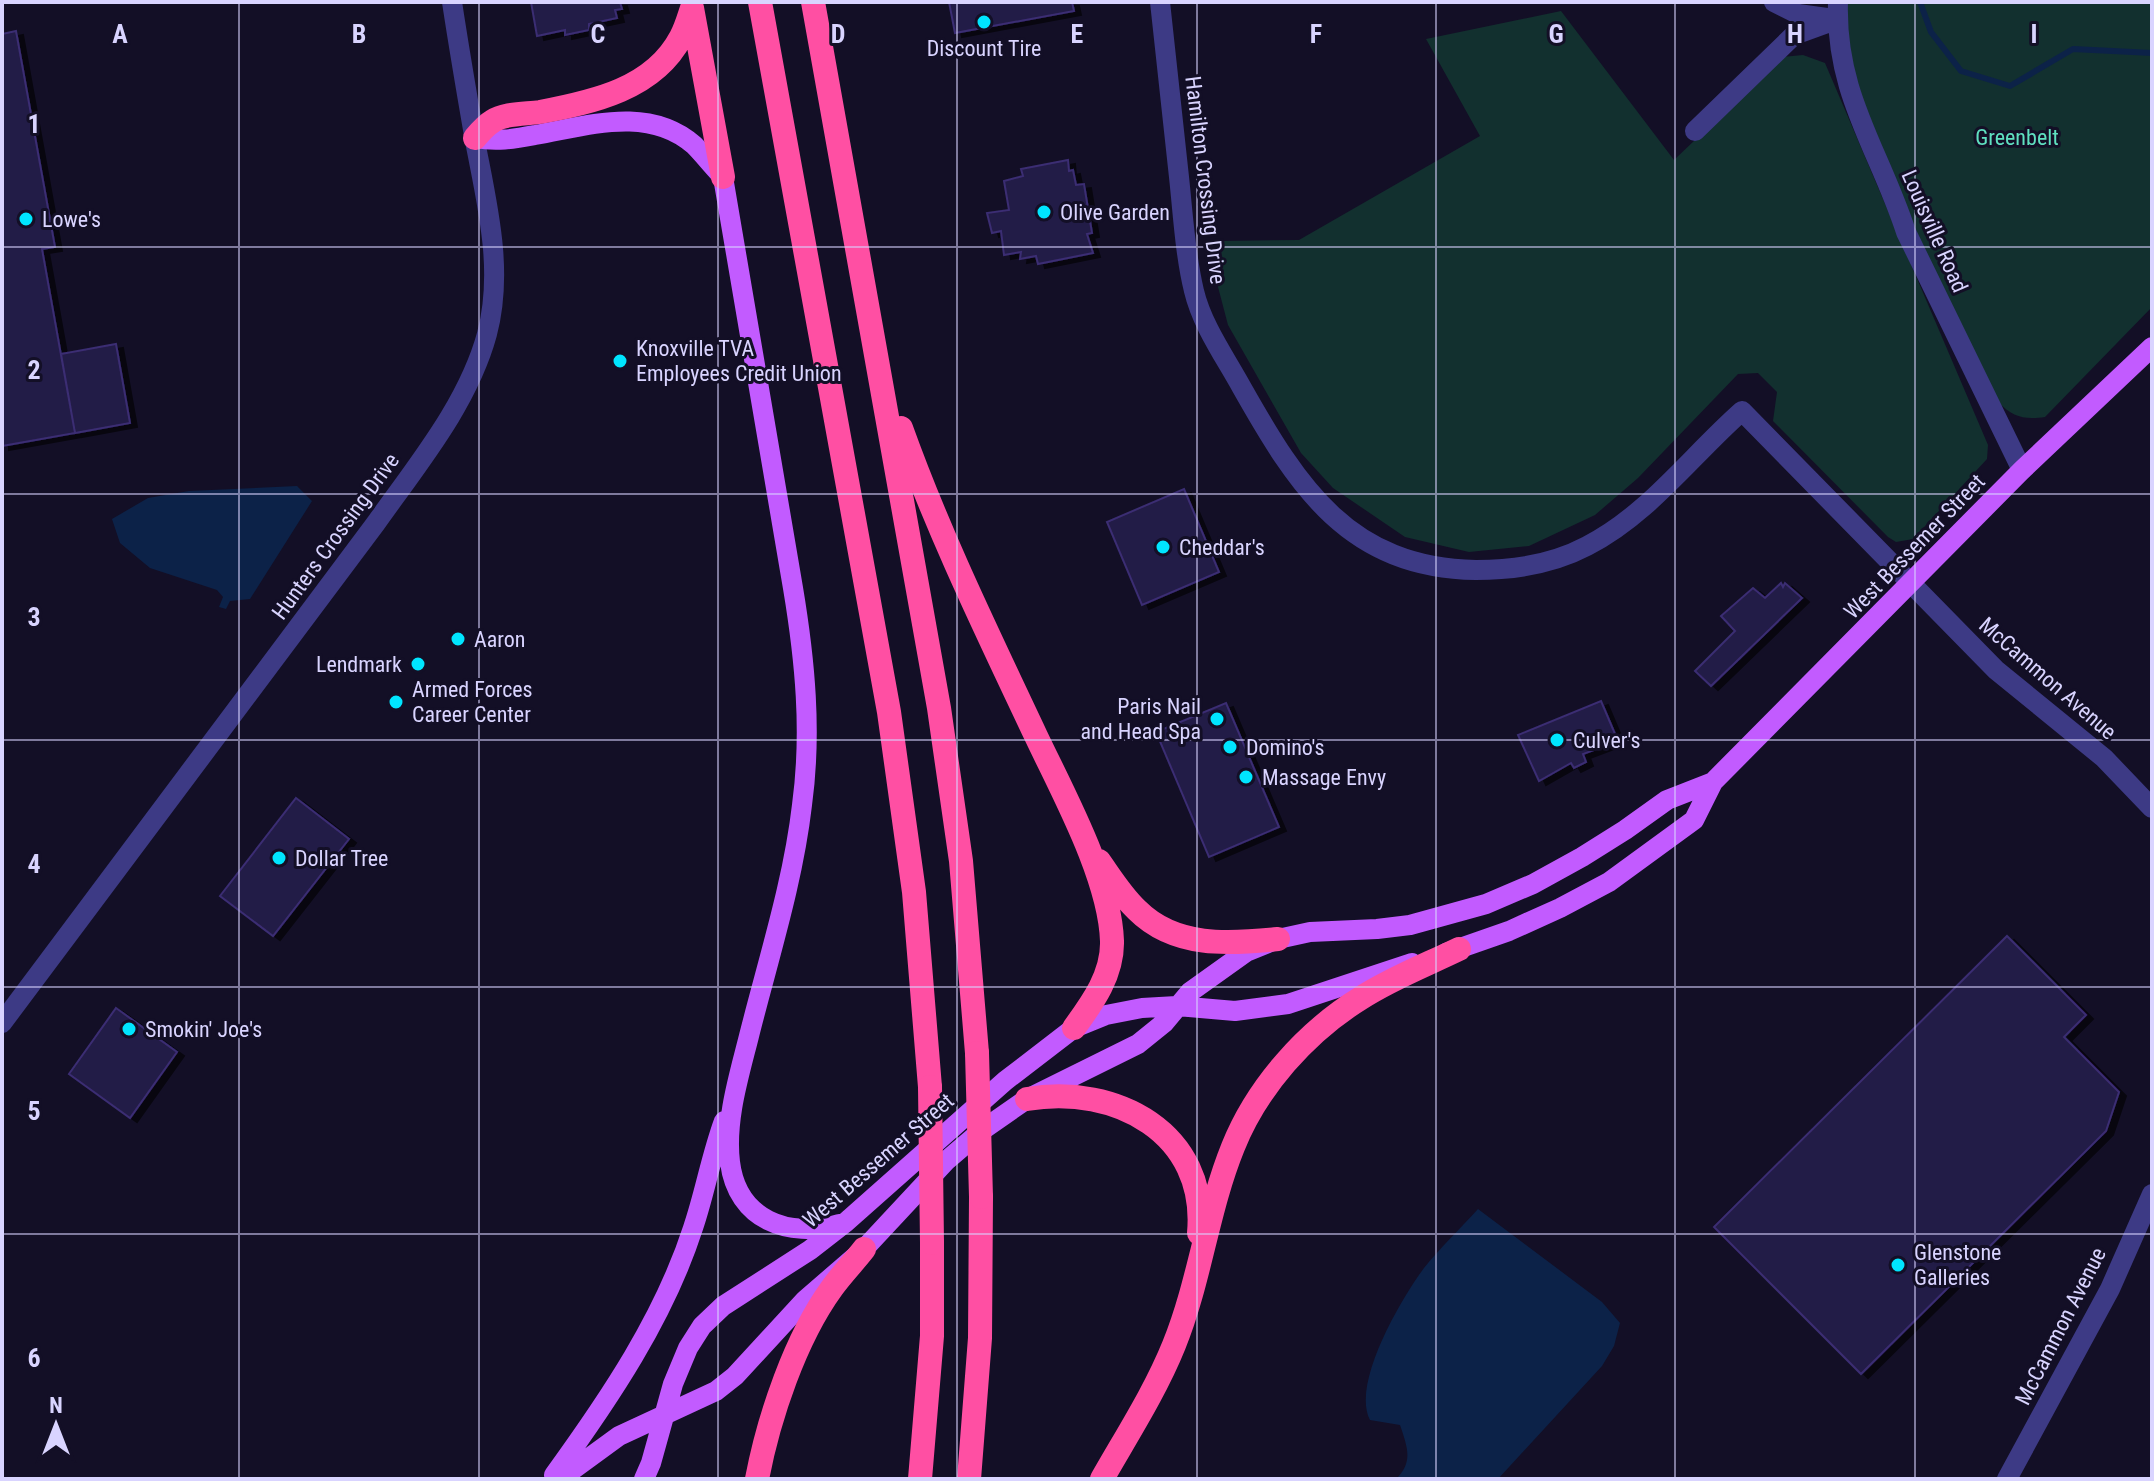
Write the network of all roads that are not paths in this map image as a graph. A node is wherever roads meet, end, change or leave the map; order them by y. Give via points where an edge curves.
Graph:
1 (452, 2) edge
2 (760, 2) edge
3 (813, 2) edge
4 (1160, 2) edge
5 (1774, 2) edge
6 (692, 5) edge
7 (1838, 11) edge
8 (1695, 131) dead end
9 (475, 138) junction
10 (723, 177) junction
11 (2152, 347) edge
12 (879, 366) junction
13 (2022, 470) junction
14 (1912, 584) junction
15 (1713, 782) junction
16 (2152, 808) edge
17 (1086, 843) junction
18 (1278, 939) junction
19 (1459, 949) junction
20 (1177, 1006) junction
21 (2, 1023) edge
22 (1074, 1028) junction
23 (735, 1095) junction
24 (1027, 1099) junction
25 (2152, 1194) edge
26 (846, 1222) junction
27 (864, 1249) junction
28 (1194, 1283) junction
29 (662, 1415) junction
30 (551, 1479) edge
31 (560, 1479) edge
32 (644, 1479) edge
33 (757, 1479) edge
34 (920, 1479) edge
35 (969, 1479) edge
36 (1102, 1479) edge
37 (2007, 1479) edge

1 - 9 street, Hunters Crossing Drive
2 - 34 highway, bridge via 889,712 914,892 930,1087 932,1243 932,1336
3 - 12 highway
4 - 14 street, Hamilton Crossing Drive via 1194,291 1274,444 1296,478 1349,531 1376,547 1433,566 1491,570 1551,560 1622,526 1742,411
5 - 7 street via 1798,14
6 - 9 highway via 667,57 637,82 580,105 494,119
6 - 10 highway
7 - 8 street via 1794,35
7 - 13 street, Louisville Road via 1839,47 1861,123 1906,232
9 - 10 main road via 497,142 597,122 651,123 694,145
9 - 21 street, Hunters Crossing Drive via 495,265 492,303 482,346 452,410 376,523
10 - 23 main road via 804,655 807,701 802,806
11 - 13 main road, West Bessemer Street
12 - 17 highway via 942,534
12 - 35 highway, bridge via 948,769 969,933 981,1197 980,1338
13 - 14 main road, West Bessemer Street
14 - 15 main road, West Bessemer Street
14 - 16 street, McCammon Avenue via 1996,670 2104,758
15 - 18 main road, West Bessemer Street via 1667,800 1582,857 1486,904 1410,925
15 - 19 main road, West Bessemer Street via 1694,820 1609,882
17 - 18 highway via 1122,893 1157,927 1208,942
17 - 22 highway via 1109,914 1112,943 1101,988
18 - 20 main road, West Bessemer Street via 1246,952
19 - 20 main road, West Bessemer Street via 1288,1004 1235,1011
19 - 28 highway via 1348,1007 1305,1042 1273,1079 1233,1147
20 - 22 main road, West Bessemer Street via 1106,1015
20 - 24 main road, West Bessemer Street via 1138,1044
22 - 26 main road, West Bessemer Street via 1005,1081
23 - 26 main road via 730,1161 737,1186 753,1209 780,1227 801,1231
23 - 30 main road via 672,1279 625,1372
24 - 27 main road, West Bessemer Street via 946,1161
24 - 28 highway via 1066,1096 1107,1102 1164,1134 1197,1189
25 - 37 street, McCammon Avenue via 2110,1289
26 - 29 main road, West Bessemer Street via 702,1326
27 - 29 main road, West Bessemer Street via 805,1300 735,1376 716,1391
27 - 33 highway via 832,1287 807,1329
28 - 36 highway via 1174,1345
29 - 31 main road, West Bessemer Street via 619,1436
29 - 32 main road, West Bessemer Street

